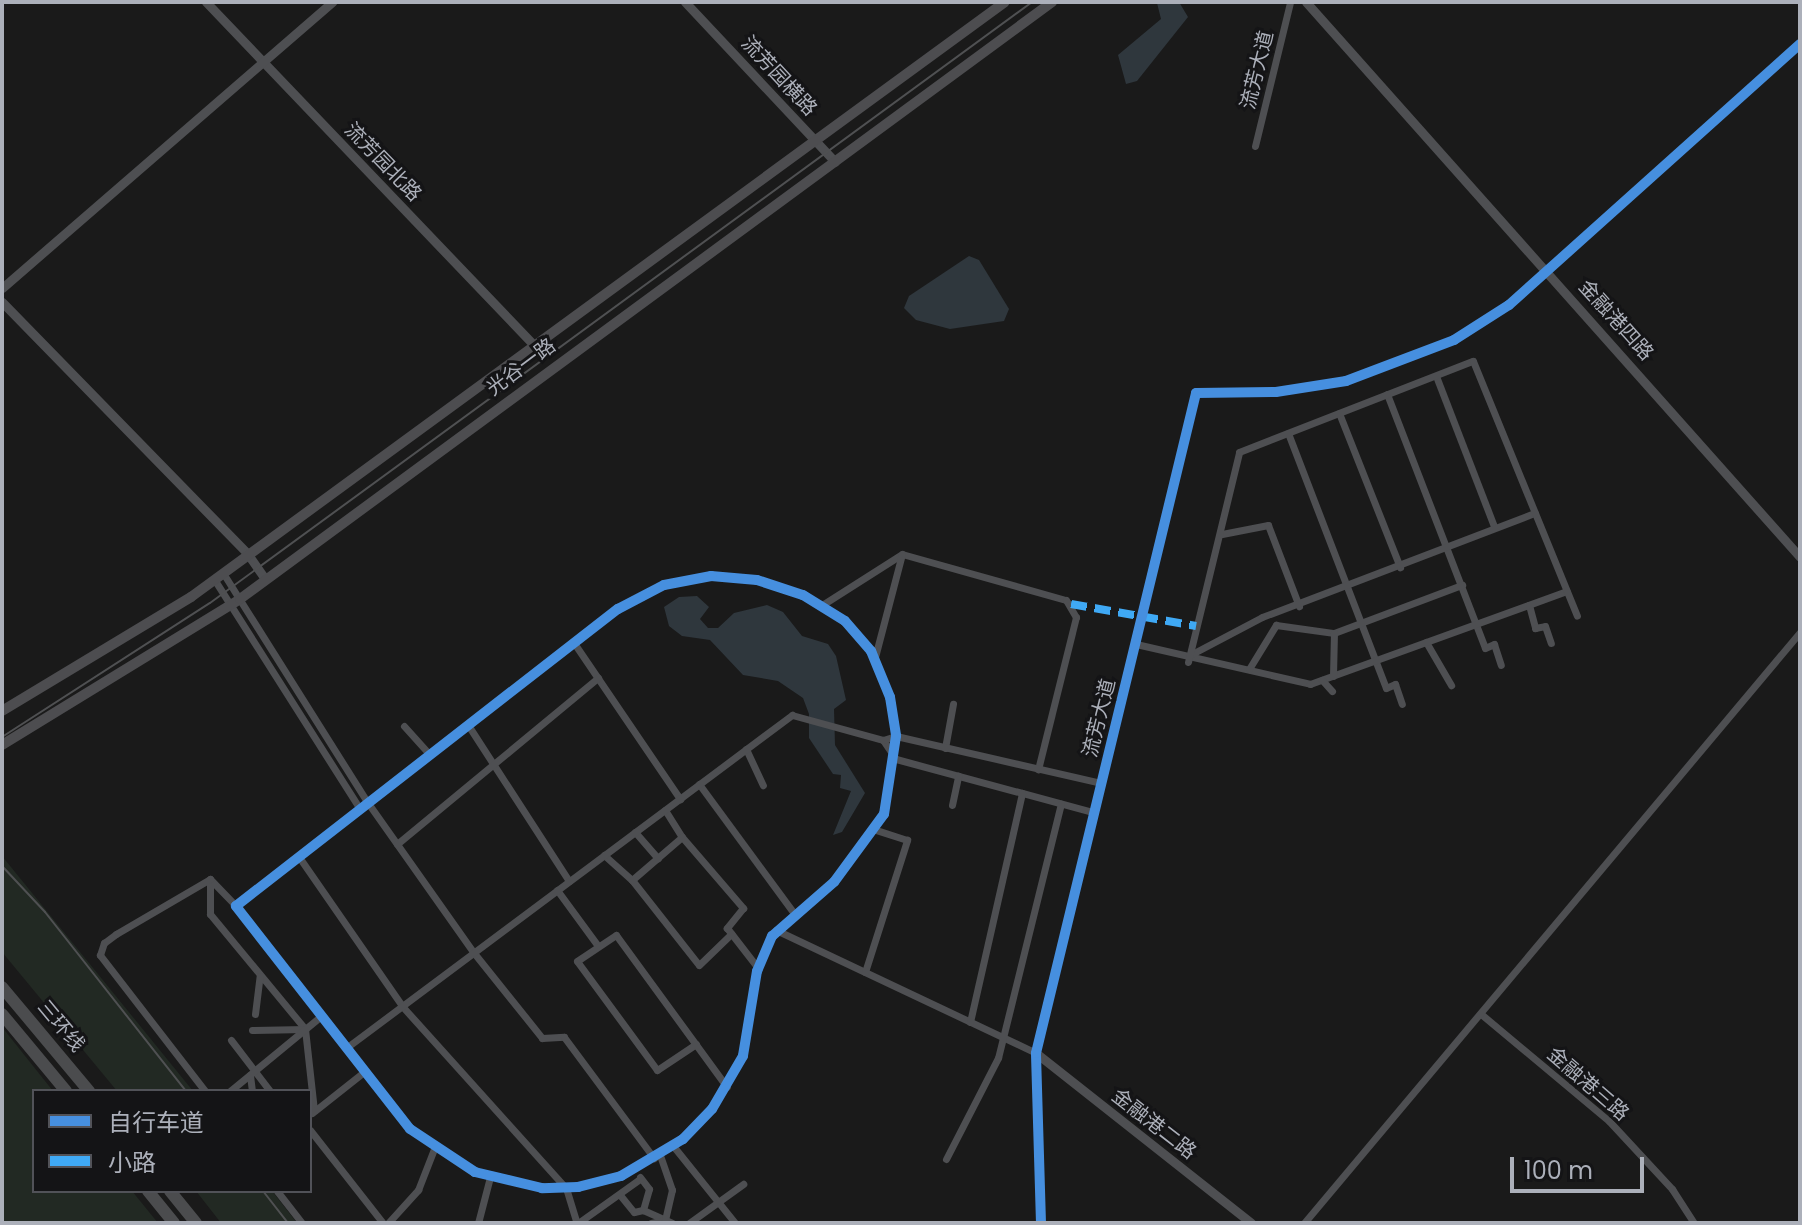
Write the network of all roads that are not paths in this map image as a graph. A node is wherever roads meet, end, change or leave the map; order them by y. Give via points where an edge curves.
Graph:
1 (206, 2) edge
2 (332, 2) edge
3 (685, 2) edge
4 (1005, 2) edge
5 (1052, 2) edge
6 (1290, 2) edge
7 (1306, 2) edge
8 (1800, 44) edge
9 (262, 62) junction
10 (814, 140) junction
11 (1255, 146) dead end
12 (835, 162) junction
13 (1548, 271) junction
14 (2, 288) edge
15 (2, 302) edge
16 (534, 345) junction
17 (1436, 376) junction
18 (1387, 394) junction
19 (1339, 413) junction
20 (1288, 433) junction
21 (1535, 513) junction
22 (1494, 526) junction
23 (1222, 534) junction
24 (1448, 547) junction
25 (247, 553) junction
26 (902, 554) junction
27 (1800, 557) edge
28 (1400, 567) junction
29 (972, 575) junction
30 (218, 576) junction
31 (265, 579) junction
32 (970, 585) dead end
33 (1462, 585) junction
34 (1347, 586) junction
35 (1567, 591) junction
36 (240, 599) junction
37 (822, 605) junction
38 (1529, 605) junction
39 (230, 606) junction
40 (1299, 606) junction
41 (1577, 616) dead end
42 (1361, 623) junction
43 (1477, 623) junction
44 (1800, 632) edge
45 (1334, 633) junction
46 (1426, 642) junction
47 (574, 643) junction
48 (1551, 643) dead end
49 (1136, 644) junction
50 (875, 657) junction
51 (1189, 658) junction
52 (1375, 661) junction
53 (1501, 665) dead end
54 (1249, 669) junction
55 (1333, 676) junction
56 (598, 678) junction
57 (1322, 680) junction
58 (1451, 685) dead end
59 (1332, 691) dead end
60 (953, 704) dead end
61 (1402, 704) dead end
62 (2, 711) edge
63 (468, 725) junction
64 (404, 726) dead end
65 (896, 736) junction
66 (883, 740) junction
67 (2, 745) edge
68 (945, 748) junction
69 (746, 749) junction
70 (430, 755) junction
71 (896, 759) junction
72 (494, 764) junction
73 (1038, 769) junction
74 (958, 776) junction
75 (1101, 783) junction
76 (699, 784) junction
77 (763, 785) dead end
78 (1022, 793) junction
79 (680, 799) junction
80 (368, 803) junction
81 (1061, 804) junction
82 (952, 805) dead end
83 (360, 809) junction
84 (665, 810) junction
85 (1093, 812) junction
86 (876, 830) junction
87 (635, 832) junction
88 (682, 837) junction
89 (397, 844) junction
90 (604, 855) junction
91 (299, 857) junction
92 (658, 858) junction
93 (210, 879) junction
94 (632, 880) junction
95 (569, 881) junction
96 (557, 890) junction
97 (236, 906) junction
98 (793, 912) junction
99 (776, 930) junction
100 (731, 934) junction
101 (598, 946) junction
102 (474, 953) junction
103 (758, 968) junction
104 (865, 972) junction
105 (260, 976) junction
106 (2, 987) edge
107 (402, 1006) junction
108 (2, 1014) edge
109 (255, 1014) dead end
110 (1481, 1014) junction
111 (321, 1016) junction
112 (970, 1022) junction
113 (305, 1029) junction
114 (252, 1030) dead end
115 (1003, 1037) junction
116 (231, 1040) dead end
117 (696, 1044) junction
118 (346, 1048) junction
119 (1036, 1053) junction
120 (252, 1072) junction
121 (364, 1072) junction
122 (727, 1087) junction
123 (64, 1089) edge
124 (87, 1089) edge
125 (203, 1089) edge
126 (232, 1089) edge
127 (252, 1089) edge
128 (268, 1089) edge
129 (310, 1089) edge
130 (312, 1112) edge
131 (312, 1132) edge
132 (674, 1147) junction
133 (434, 1149) junction
134 (657, 1156) junction
135 (946, 1159) dead end
136 (635, 1168) junction
137 (490, 1177) junction
138 (640, 1179) junction
139 (743, 1184) dead end
140 (566, 1188) junction
141 (150, 1193) edge
142 (172, 1193) edge
143 (279, 1193) edge
144 (620, 1195) junction
145 (718, 1201) junction
146 (643, 1210) junction
147 (669, 1221) edge
148 (174, 1223) edge
149 (196, 1223) edge
150 (302, 1223) edge
151 (385, 1223) edge
152 (478, 1223) edge
153 (578, 1223) edge
154 (651, 1223) edge
155 (689, 1223) edge
156 (735, 1223) edge
157 (1041, 1223) edge
158 (1251, 1223) edge
159 (1304, 1223) edge
160 (1694, 1223) edge

1 - 9 street, 流芳园北路
2 - 9 street
3 - 10 street, 流芳园横路
4 - 10 main road, 光谷一路
5 - 12 main road, 光谷一路
6 - 11 street, 流芳大道
7 - 13 street, 金融港四路
8 - 13 street
9 - 14 street
9 - 16 street, 流芳园北路
10 - 12 street, 流芳园横路
10 - 16 main road, 光谷一路
12 - 31 main road, 光谷一路
13 - 27 street, 金融港四路
13 - 49 street, 流芳大道 via 1476,327 1387,369 1312,388 1196,393
15 - 25 street
16 - 25 main road, 光谷一路
17 - 18 street
17 - 21 street via 1473,361
17 - 22 street
18 - 19 street
18 - 24 street
19 - 20 street
19 - 28 street
20 - 23 street via 1239,452
20 - 34 street
21 - 22 street
21 - 35 street
22 - 24 street
23 - 40 street via 1268,525
23 - 51 street
24 - 28 street
24 - 33 street
25 - 30 main road, 光谷一路
25 - 31 street
26 - 29 street
26 - 37 street
26 - 50 street
28 - 34 street
29 - 32 street
29 - 73 street via 1066,600 1074,610
30 - 36 street
30 - 39 street
30 - 62 main road, 光谷一路 via 91,662
31 - 36 main road, 光谷一路
33 - 42 street
33 - 43 street
34 - 40 street
34 - 42 street
35 - 38 street
35 - 41 street
36 - 39 main road, 光谷一路
36 - 80 street
37 - 47 street via 757,580 704,576 649,591
37 - 50 street via 857,633
38 - 43 street
38 - 48 street via 1535,628 1545,626
39 - 67 main road, 光谷一路
39 - 83 street
40 - 51 street via 1226,633
42 - 45 street
42 - 52 street
43 - 46 street
43 - 53 street via 1485,648 1494,644
44 - 110 street
45 - 54 street via 1276,625
45 - 55 street
46 - 52 street
46 - 58 street via 1437,669 1445,666
47 - 56 street
47 - 63 street
49 - 51 street
49 - 75 street, 流芳大道
50 - 65 street via 890,697
51 - 54 street
52 - 55 street
52 - 61 street via 1386,688 1395,684
54 - 57 street via 1310,684
55 - 57 street
56 - 72 street
56 - 79 street
57 - 59 street
60 - 68 street
63 - 70 street
63 - 72 street
64 - 70 street
65 - 66 street
65 - 68 street
65 - 71 street
66 - 69 street via 792,715
66 - 71 street
68 - 73 street
69 - 76 street
69 - 77 street
70 - 80 street
71 - 74 street
71 - 86 street via 890,797
72 - 89 street
72 - 95 street
73 - 75 street
74 - 78 street
74 - 82 street
75 - 85 street, 流芳大道
76 - 79 street
76 - 98 street
78 - 81 street
78 - 112 street
79 - 84 street
80 - 83 street
80 - 89 street
81 - 85 street
81 - 115 street
83 - 91 street
84 - 87 street
84 - 88 street
85 - 119 street, 流芳大道
86 - 98 street via 834,882
86 - 104 street via 907,840
87 - 90 street
87 - 92 street
88 - 92 street
88 - 100 street via 743,908 727,928
89 - 102 street
90 - 94 street
90 - 95 street
91 - 97 street
91 - 107 street
92 - 94 street
93 - 97 street
93 - 105 street via 210,914
93 - 125 street via 116,934 100,955
94 - 100 street via 699,965
95 - 96 street
96 - 101 street
96 - 102 street
97 - 111 street
98 - 99 street
99 - 103 street
99 - 104 street
100 - 103 street
101 - 117 street via 616,935
101 - 117 street via 577,961 657,1070
102 - 107 street
102 - 134 street via 542,1038 564,1037
103 - 122 street via 749,1036
104 - 112 street
105 - 109 street
105 - 113 street
106 - 124 highway, 三环线
107 - 118 street
107 - 140 street
108 - 123 highway, 三环线
110 - 159 street
110 - 160 street, 金融港三路 via 1609,1121 1672,1189
111 - 113 street
111 - 118 street
112 - 115 street
113 - 114 street
113 - 120 street
113 - 129 street
115 - 119 street
115 - 135 street via 998,1058
116 - 120 street
117 - 122 street
118 - 121 street
119 - 157 street, 流芳大道
119 - 158 street, 金融港二路
120 - 126 street
120 - 127 street
120 - 128 street
121 - 130 street
121 - 133 street via 410,1129
122 - 132 street
131 - 151 street
132 - 134 street
132 - 145 street
133 - 137 street
133 - 151 street via 418,1190
134 - 136 street
134 - 147 street via 672,1190
136 - 138 street
136 - 140 street via 609,1180
137 - 140 street
137 - 152 street
138 - 144 street
138 - 146 street via 649,1189
139 - 145 street
140 - 153 street
141 - 148 highway
142 - 149 highway
143 - 150 street
144 - 146 street via 634,1212
144 - 153 street
145 - 155 street
145 - 156 street
146 - 147 street
147 - 154 street

